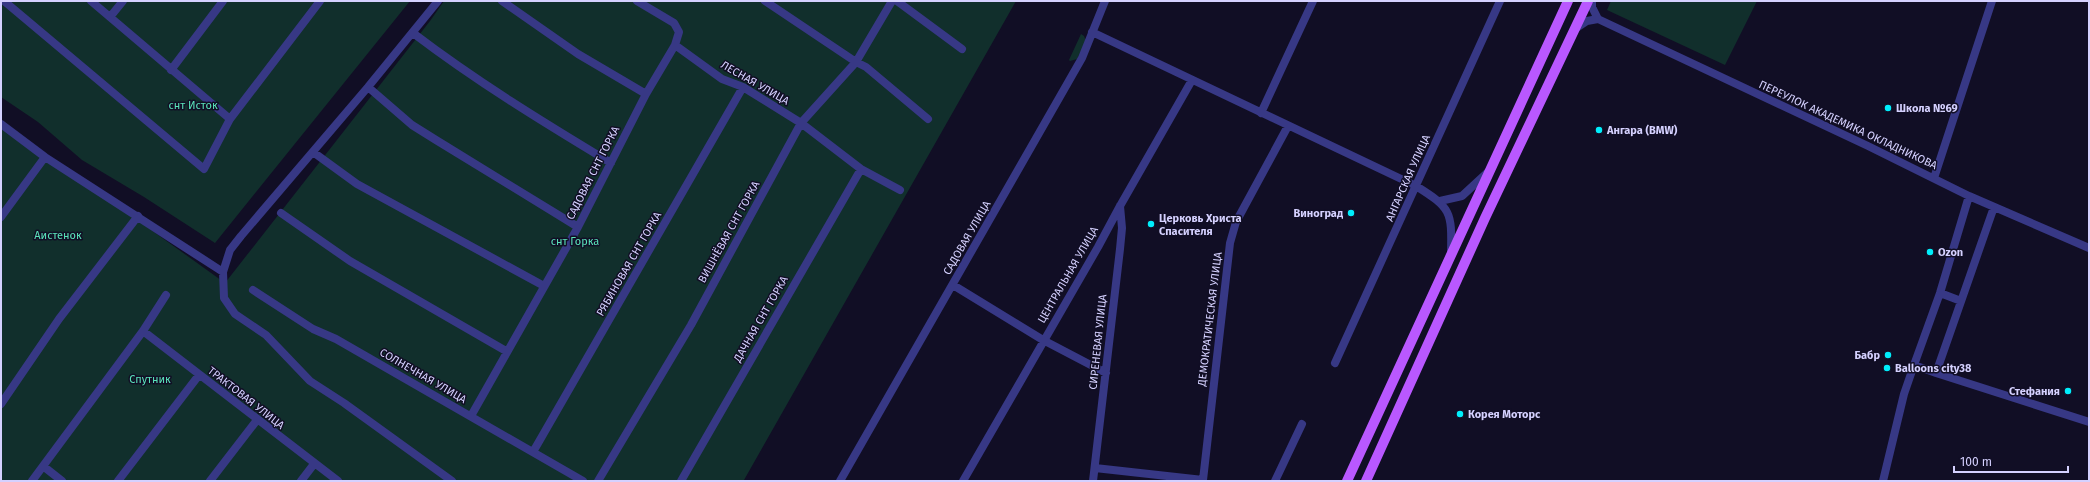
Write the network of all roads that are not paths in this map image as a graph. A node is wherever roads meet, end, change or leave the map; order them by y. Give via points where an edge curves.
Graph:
1 (4, 1) edge
2 (91, 1) edge
3 (123, 1) edge
4 (223, 1) edge
5 (320, 1) edge
6 (438, 1) edge
7 (502, 1) edge
8 (637, 1) edge
9 (765, 1) edge
10 (892, 1) edge
11 (897, 1) edge
12 (1105, 1) edge
13 (1314, 1) edge
14 (1500, 1) edge
15 (1568, 1) edge
16 (1588, 1) edge
17 (1592, 1) edge
18 (1992, 1) edge
19 (110, 17) junction
20 (1598, 19) junction
21 (1575, 29) junction
22 (1092, 32) junction
23 (413, 33) junction
24 (675, 44) junction
25 (962, 50) dead end
26 (856, 62) junction
27 (172, 70) junction
28 (1192, 80) junction
29 (368, 87) junction
30 (743, 87) junction
31 (646, 94) junction
32 (1261, 113) junction
33 (928, 118) dead end
34 (230, 119) junction
35 (801, 123) junction
36 (1, 124) edge
37 (1288, 126) junction
38 (313, 152) junction
39 (44, 157) junction
40 (611, 164) junction
41 (861, 169) junction
42 (1488, 172) junction
43 (1934, 178) junction
44 (1416, 186) junction
45 (900, 190) dead end
46 (1969, 196) junction
47 (1440, 201) junction
48 (1120, 206) junction
49 (1994, 207) junction
50 (280, 213) dead end
51 (138, 216) junction
52 (1, 217) edge
53 (578, 227) junction
54 (2089, 248) edge
55 (1451, 253) junction
56 (223, 272) junction
57 (953, 285) junction
58 (544, 286) junction
59 (253, 290) dead end
60 (1940, 293) junction
61 (166, 295) dead end
62 (1961, 301) junction
63 (143, 331) junction
64 (1043, 340) junction
65 (506, 351) junction
66 (1335, 363) dead end
67 (1914, 365) junction
68 (1106, 372) junction
69 (1936, 373) junction
70 (199, 375) junction
71 (1, 404) edge
72 (471, 416) junction
73 (257, 420) junction
74 (2089, 422) edge
75 (1302, 424) dead end
76 (533, 452) junction
77 (314, 464) junction
78 (43, 466) junction
79 (1095, 468) junction
80 (32, 481) edge
81 (62, 481) edge
82 (118, 481) edge
83 (210, 481) edge
84 (301, 481) edge
85 (338, 481) edge
86 (452, 481) edge
87 (583, 481) edge
88 (598, 481) edge
89 (681, 481) edge
90 (840, 481) edge
91 (963, 481) edge
92 (1093, 481) edge
93 (1205, 481) edge
94 (1275, 481) edge
95 (1347, 481) edge
96 (1366, 481) edge
97 (1883, 481) edge

1 - 34 street via 204,169
2 - 19 street
3 - 19 street
4 - 27 street
5 - 34 street
6 - 23 street
7 - 31 street via 578,54
8 - 24 street via 674,23 679,32
9 - 26 street
10 - 26 street, ВИШНЁВАЯ СНТ ГОРКА
11 - 25 street
12 - 22 street, САДОВАЯ УЛИЦА
13 - 32 street
14 - 44 street, АНГАРСКАЯ УЛИЦА
15 - 42 main road
16 - 21 main road
17 - 20 street
18 - 43 street
19 - 27 street
20 - 21 street via 1587,21
20 - 43 street, ПЕРЕУЛОК АКАДЕМИКА ОКЛАДНИКОВА
21 - 96 main road via 1485,218
22 - 28 street
22 - 57 street, САДОВАЯ УЛИЦА via 1082,58
23 - 29 street
23 - 40 street via 516,106
24 - 30 street, ЛЕСНАЯ УЛИЦА via 722,79
24 - 31 street, САДОВАЯ СНТ ГОРКА
26 - 33 street via 866,67
26 - 35 street, ВИШНЁВАЯ СНТ ГОРКА
27 - 34 street
28 - 32 street
28 - 48 street, ЦЕНТРАЛЬНАЯ УЛИЦА
29 - 38 street
29 - 53 street via 412,125
30 - 35 street, ЛЕСНАЯ УЛИЦА
30 - 76 street, РЯБИНОВАЯ СНТ ГОРКА
31 - 40 street, САДОВАЯ СНТ ГОРКА
32 - 37 street
35 - 41 street, ЛЕСНАЯ УЛИЦА
35 - 88 street, ВИШНЁВАЯ СНТ ГОРКА via 691,326
36 - 39 street
37 - 44 street
37 - 93 street, ДЕМОКРАТИЧЕСКАЯ УЛИЦА via 1236,222 1229,246
38 - 56 street via 230,250
38 - 58 street via 357,184
39 - 51 street
39 - 52 street
40 - 53 street, САДОВАЯ СНТ ГОРКА
41 - 45 street, ЛЕСНАЯ УЛИЦА
41 - 89 street, ДАЧНАЯ СНТ ГОРКА
42 - 47 street via 1462,196
42 - 55 main road
43 - 46 street, ПЕРЕУЛОК АКАДЕМИКА ОКЛАДНИКОВА
44 - 47 street
44 - 66 street, АНГАРСКАЯ УЛИЦА
46 - 49 street, ПЕРЕУЛОК АКАДЕМИКА ОКЛАДНИКОВА
46 - 60 street
47 - 55 street via 1449,218
48 - 64 street, ЦЕНТРАЛЬНАЯ УЛИЦА
48 - 68 street, СИРЕНЕВАЯ УЛИЦА via 1122,228
49 - 54 street, ПЕРЕУЛОК АКАДЕМИКА ОКЛАДНИКОВА
49 - 62 street
50 - 65 street via 350,261
51 - 56 street
51 - 71 street via 59,319
53 - 58 street, САДОВАЯ СНТ ГОРКА
55 - 95 main road
56 - 86 street via 224,298 235,314 266,335 310,381 344,402
57 - 64 street
57 - 90 street, САДОВАЯ УЛИЦА
58 - 65 street, САДОВАЯ СНТ ГОРКА
59 - 72 street, СОЛНЕЧНАЯ УЛИЦА via 313,329 336,339
60 - 62 street
60 - 67 street
61 - 63 street
62 - 69 street
63 - 70 street, ТРАКТОВАЯ УЛИЦА
63 - 78 street
64 - 68 street
64 - 91 street, ЦЕНТРАЛЬНАЯ УЛИЦА
65 - 72 street, САДОВАЯ СНТ ГОРКА
67 - 69 street
67 - 97 street
68 - 79 street, СИРЕНЕВАЯ УЛИЦА
69 - 74 street
70 - 73 street, ТРАКТОВАЯ УЛИЦА
70 - 82 street
72 - 76 street, СОЛНЕЧНАЯ УЛИЦА
73 - 77 street, ТРАКТОВАЯ УЛИЦА
73 - 83 street
75 - 94 street
76 - 87 street, СОЛНЕЧНАЯ УЛИЦА
77 - 84 street
77 - 85 street, ТРАКТОВАЯ УЛИЦА
78 - 80 street
78 - 81 street
79 - 92 street, СИРЕНЕВАЯ УЛИЦА
79 - 93 street, ДЕМОКРАТИЧЕСКАЯ УЛИЦА

